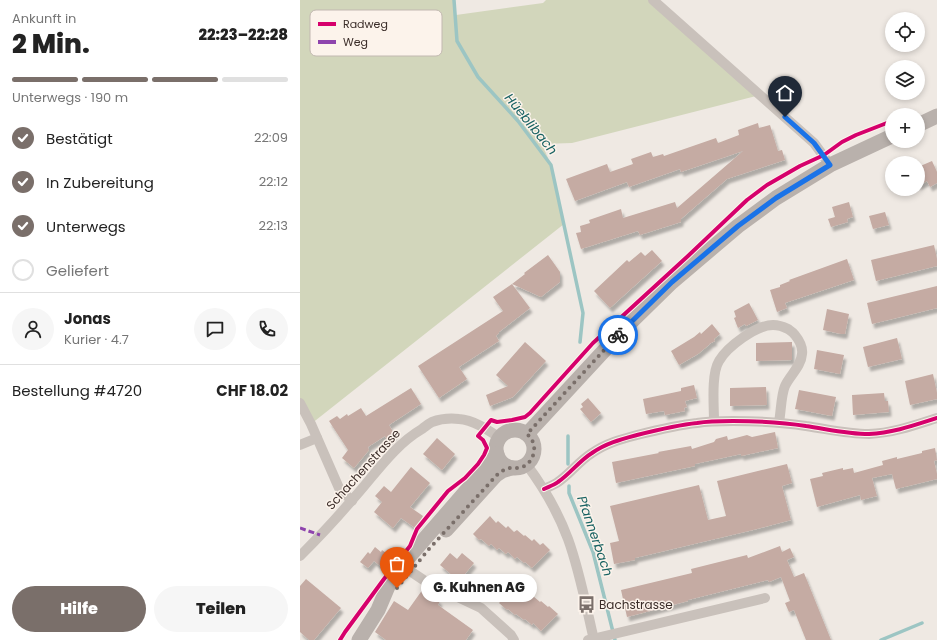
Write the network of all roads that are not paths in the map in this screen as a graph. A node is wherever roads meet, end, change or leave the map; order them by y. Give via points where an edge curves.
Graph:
1 (653, 0) edge
2 (937, 116) edge
3 (925, 122) edge
4 (885, 139) edge
5 (830, 165) junction
6 (300, 403) edge
7 (937, 418) edge
8 (714, 421) junction
9 (779, 422) junction
10 (527, 434) junction
11 (317, 438) junction
12 (500, 438) junction
13 (300, 445) edge
14 (497, 454) junction
15 (527, 464) junction
16 (511, 468) junction
17 (544, 489) junction
18 (352, 501) junction
19 (300, 556) edge
20 (410, 571) junction
21 (765, 598) dead end
22 (378, 610) junction
23 (359, 640) edge
24 (514, 640) edge
25 (592, 640) edge

1 - 5 street via 814,143
2 - 3 main road
4 - 5 main road
5 - 10 main road via 757,211 672,282 625,328
6 - 11 street
7 - 9 street via 896,431 871,434 843,433
8 - 9 street
8 - 9 street via 714,374 718,361 729,348 748,334 773,325 794,332 800,342 802,354 799,366 784,388
8 - 17 street via 658,430 604,446 592,452 569,473
10 - 12 main road via 516,430
10 - 15 main road via 534,443 534,455
11 - 13 street
11 - 18 street via 339,488
12 - 14 main road
12 - 18 street, Schachenstrasse via 485,428 460,419 431,423 412,434
14 - 16 main road via 501,462
14 - 22 main road via 401,566 389,584
15 - 16 main road
15 - 17 street
16 - 20 main road via 496,476
17 - 25 street via 572,551
18 - 19 street, Schachenstrasse
20 - 22 main road
20 - 24 street via 481,608
21 - 25 street
22 - 23 main road

